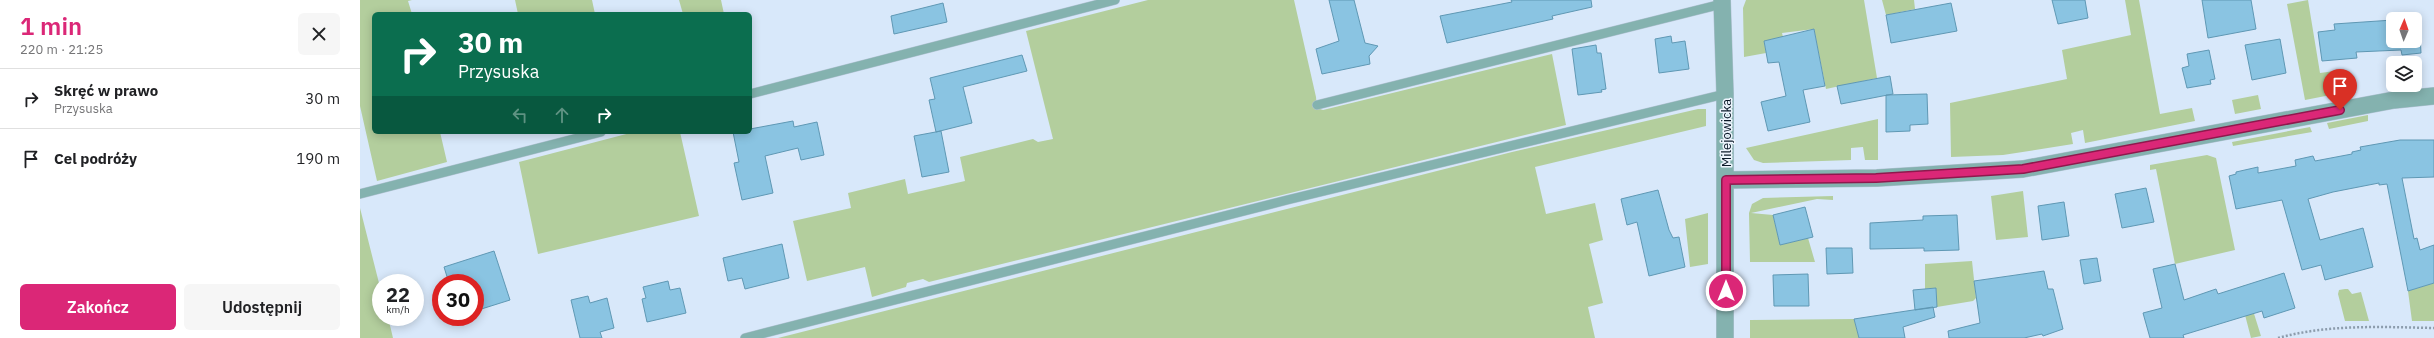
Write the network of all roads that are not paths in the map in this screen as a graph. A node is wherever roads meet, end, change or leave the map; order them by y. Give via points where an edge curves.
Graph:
1 (1115, 0) edge
2 (1722, 2) edge
3 (752, 93) edge
4 (1725, 94) junction
5 (2434, 96) edge
6 (1317, 105) dead end
7 (593, 134) edge
8 (1726, 180) junction
9 (360, 194) edge
10 (745, 338) edge
11 (1725, 338) edge

1 - 3 lane
2 - 4 street, Milejowicka
2 - 6 lane
4 - 8 street, Milejowicka
4 - 10 lane via 1287,200
5 - 8 street via 2394,100 2023,169 1876,178
7 - 9 lane
8 - 11 street, Milejowicka

